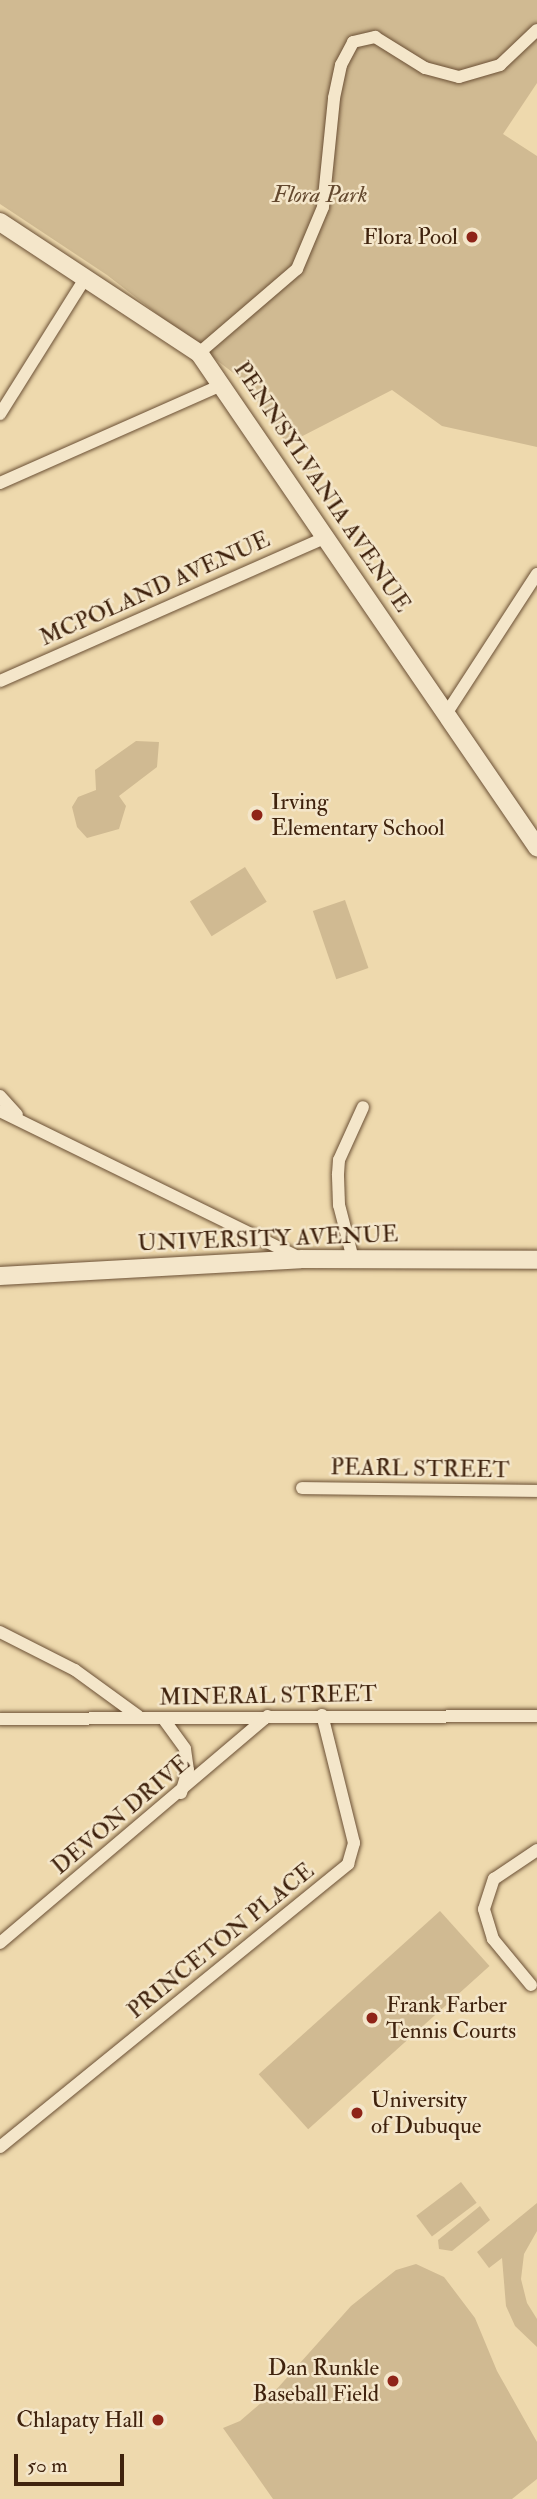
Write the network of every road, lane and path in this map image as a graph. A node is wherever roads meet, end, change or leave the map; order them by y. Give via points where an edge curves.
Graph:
1 (537, 30) edge
2 (0, 222) edge
3 (86, 277) junction
4 (199, 353) junction
5 (223, 384) junction
6 (0, 414) edge
7 (0, 483) edge
8 (327, 537) junction
9 (537, 575) edge
10 (0, 681) edge
11 (446, 714) junction
12 (537, 847) edge
13 (0, 1096) edge
14 (363, 1107) dead end
15 (0, 1111) edge
16 (22, 1121) junction
17 (301, 1259) junction
18 (353, 1259) junction
19 (537, 1260) edge
20 (0, 1276) edge
21 (302, 1488) dead end
22 (537, 1491) edge
23 (0, 1632) edge
24 (322, 1715) junction
25 (138, 1716) junction
26 (268, 1716) junction
27 (537, 1716) edge
28 (0, 1719) edge
29 (165, 1721) junction
30 (181, 1794) junction
31 (537, 1850) edge
32 (0, 1943) edge
33 (531, 1984) dead end
34 (0, 2147) edge

1 - 4 street via 500,65 459,77 425,68 375,37 353,42 341,65 334,98 323,207 297,269
2 - 3 main road, PENNSYLVANIA AVENUE
3 - 4 main road, PENNSYLVANIA AVENUE
3 - 6 street
4 - 5 main road, PENNSYLVANIA AVENUE
5 - 7 street
5 - 8 main road, PENNSYLVANIA AVENUE
8 - 10 street, MCPOLAND AVENUE
8 - 11 main road, PENNSYLVANIA AVENUE
9 - 11 street
11 - 12 main road, PENNSYLVANIA AVENUE
13 - 16 street
14 - 18 street via 339,1160 338,1174 339,1205
15 - 16 street
16 - 17 street
17 - 18 main road, UNIVERSITY AVENUE
17 - 20 main road, UNIVERSITY AVENUE
18 - 19 main road, UNIVERSITY AVENUE
21 - 22 street, PEARL STREET
23 - 25 street via 75,1670
24 - 26 street, MINERAL STREET
24 - 27 street, MINERAL STREET
24 - 34 street, PRINCETON PLACE via 354,1843 348,1864
25 - 28 street, MINERAL STREET
25 - 29 street, MINERAL STREET
26 - 29 street, MINERAL STREET
26 - 30 street, DEVON DRIVE
29 - 30 street via 185,1749 188,1770
30 - 32 street, DEVON DRIVE
31 - 33 street via 494,1880 484,1909 493,1939

